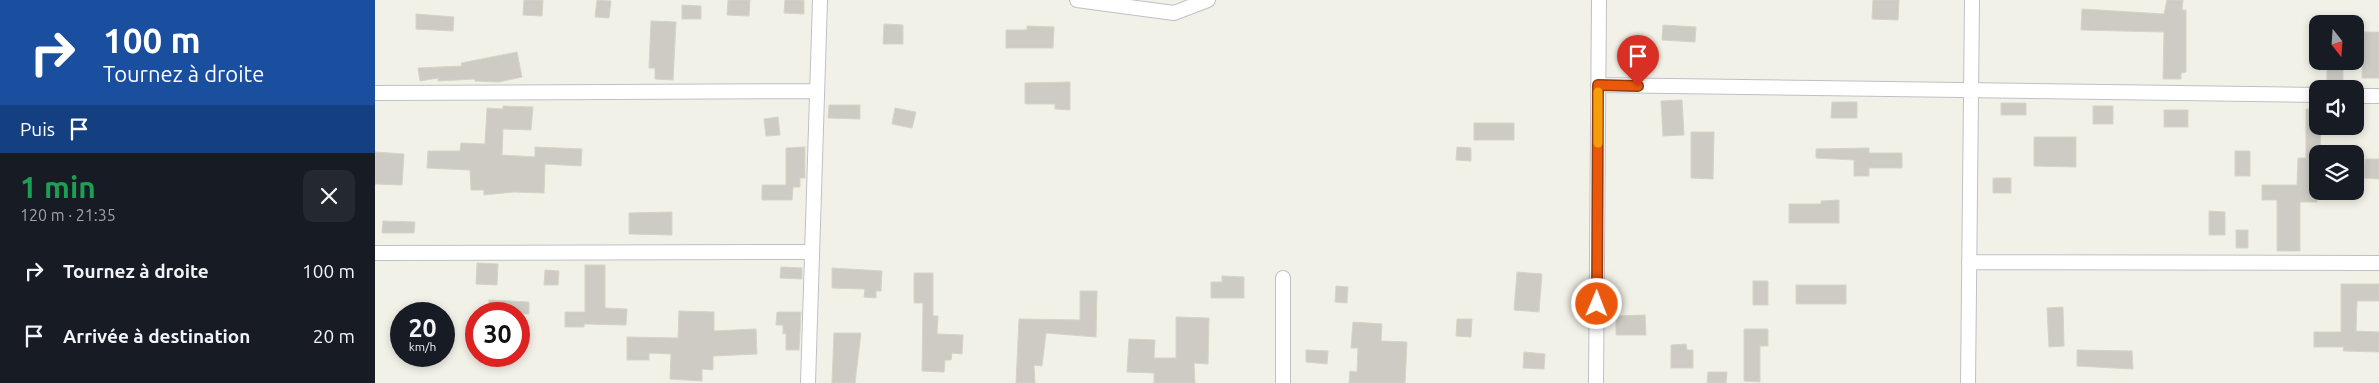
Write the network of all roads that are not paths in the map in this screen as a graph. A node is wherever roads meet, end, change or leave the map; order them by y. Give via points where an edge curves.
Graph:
1 (820, 0) edge
2 (1077, 0) edge
3 (1208, 0) edge
4 (1599, 0) edge
5 (1971, 0) edge
6 (1598, 85) junction
7 (1971, 90) junction
8 (817, 91) junction
9 (375, 93) edge
10 (2309, 95) edge
11 (2364, 96) edge
12 (2379, 96) edge
13 (812, 252) junction
14 (375, 253) edge
15 (1969, 262) junction
16 (2379, 263) edge
17 (1283, 278) dead end
18 (808, 383) edge
19 (1283, 383) edge
20 (1596, 383) edge
21 (1968, 383) edge

1 - 8 street
2 - 3 street via 1174,13
4 - 6 street
5 - 7 street
6 - 7 street
6 - 20 street
7 - 10 street
7 - 15 street
8 - 9 street
8 - 13 street
11 - 12 street
13 - 14 street
13 - 18 street
15 - 16 street
15 - 21 street
17 - 19 street

